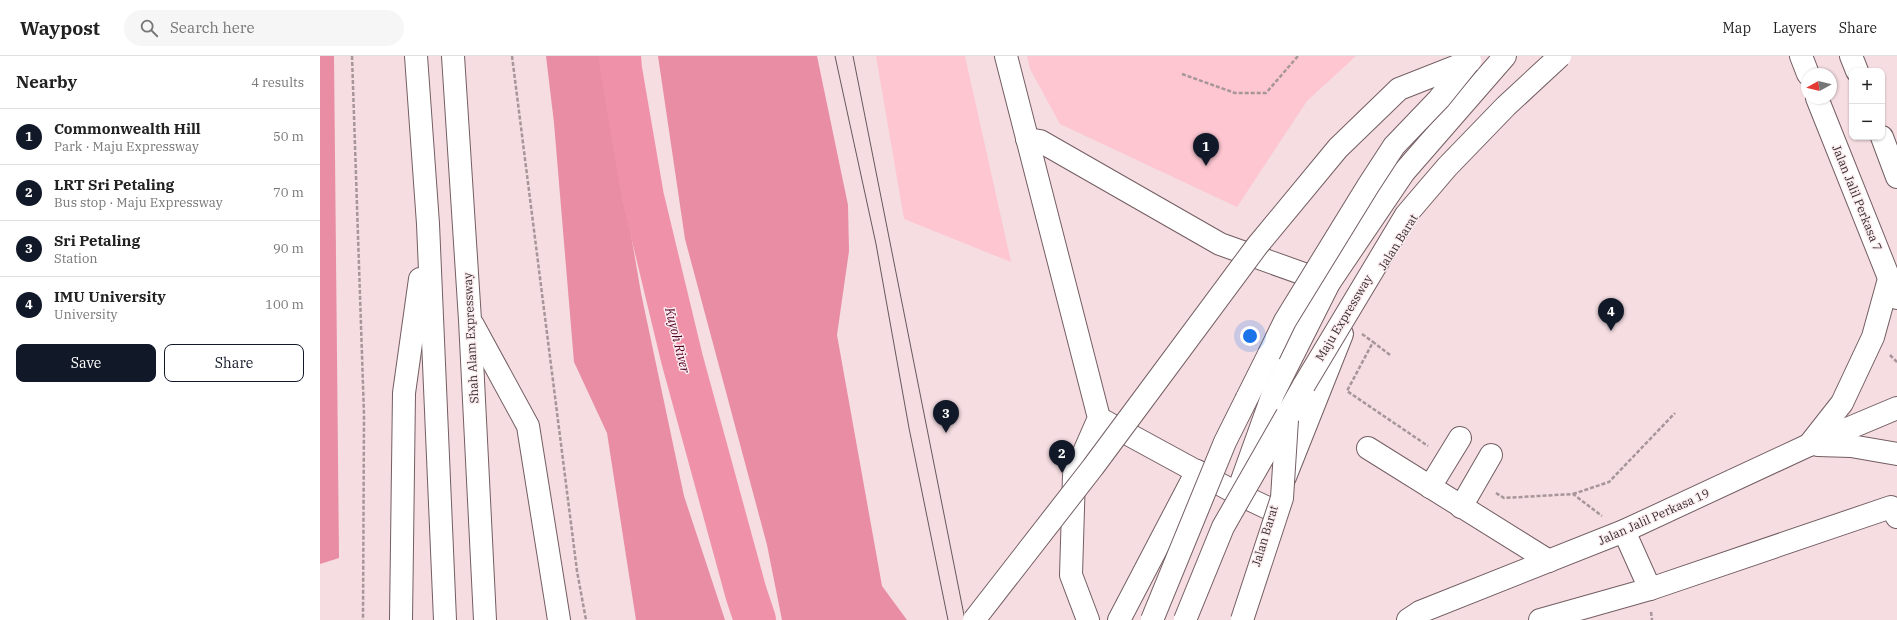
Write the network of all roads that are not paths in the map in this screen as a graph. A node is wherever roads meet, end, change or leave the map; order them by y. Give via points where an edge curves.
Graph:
1 (416, 56) edge
2 (453, 56) edge
3 (1006, 56) edge
4 (1505, 56) edge
5 (1554, 56) edge
6 (1560, 56) edge
7 (1801, 56) edge
8 (1851, 56) edge
9 (1473, 58) edge
10 (1806, 68) edge
11 (1856, 68) edge
12 (1819, 104) edge
13 (1027, 139) junction
14 (1889, 146) edge
15 (1897, 177) edge
16 (428, 224) junction
17 (1329, 283) junction
18 (1893, 289) edge
19 (470, 320) junction
20 (1897, 408) edge
21 (1287, 415) junction
22 (1099, 418) junction
23 (1455, 435) dead end
24 (1809, 446) junction
25 (1368, 448) dead end
26 (1486, 452) dead end
27 (1897, 454) edge
28 (1197, 471) junction
29 (1424, 483) junction
30 (1238, 494) junction
31 (1455, 503) junction
32 (1272, 510) junction
33 (1897, 517) edge
34 (1624, 532) junction
35 (1549, 562) junction
36 (1650, 589) junction
37 (401, 620) edge
38 (445, 620) edge
39 (485, 620) edge
40 (559, 620) edge
41 (974, 620) edge
42 (1088, 620) edge
43 (1119, 620) edge
44 (1152, 620) edge
45 (1185, 620) edge
46 (1196, 620) edge
47 (1241, 620) edge
48 (1408, 620) edge
49 (1540, 620) edge

1 - 16 main road
2 - 19 main road, Shah Alam Expressway
3 - 13 main road
4 - 17 main road via 1404,172
5 - 32 main road, Jalan Barat via 1442,176 1343,330
6 - 21 main road, Maju Expressway, bridge via 1506,106 1447,167 1406,216
7 - 10 main road
8 - 11 main road
9 - 41 main road, bridge via 1399,89 1338,148 1257,246 1093,467
9 - 44 main road, bridge via 1394,146 1285,321 1225,442
12 - 18 main road, Jalan Jalil Perkasa 7
13 - 17 main road via 1040,141 1220,244
13 - 22 main road
14 - 15 main road
16 - 37 main road via 404,393
16 - 38 main road
17 - 30 main road via 1273,394
18 - 24 main road via 1842,403
19 - 39 main road, Shah Alam Expressway
19 - 40 main road via 528,426
20 - 24 main road, Jalan Jalil Perkasa 19
21 - 45 main road, Maju Expressway, bridge via 1223,527
21 - 47 main road, bridge via 1282,498
22 - 28 main road
22 - 42 main road via 1074,475 1071,575
23 - 29 main road
24 - 27 main road via 1851,446
24 - 34 main road, Jalan Jalil Perkasa 19
25 - 29 main road
26 - 31 main road
28 - 30 main road
28 - 43 main road
29 - 31 main road
30 - 32 main road
30 - 46 main road
31 - 35 main road
32 - 47 main road, Jalan Barat
33 - 36 main road via 1891,507
34 - 35 main road, Jalan Jalil Perkasa 19
34 - 36 main road
35 - 48 main road, Jalan Jalil Perkasa 19 via 1420,612
36 - 49 main road

